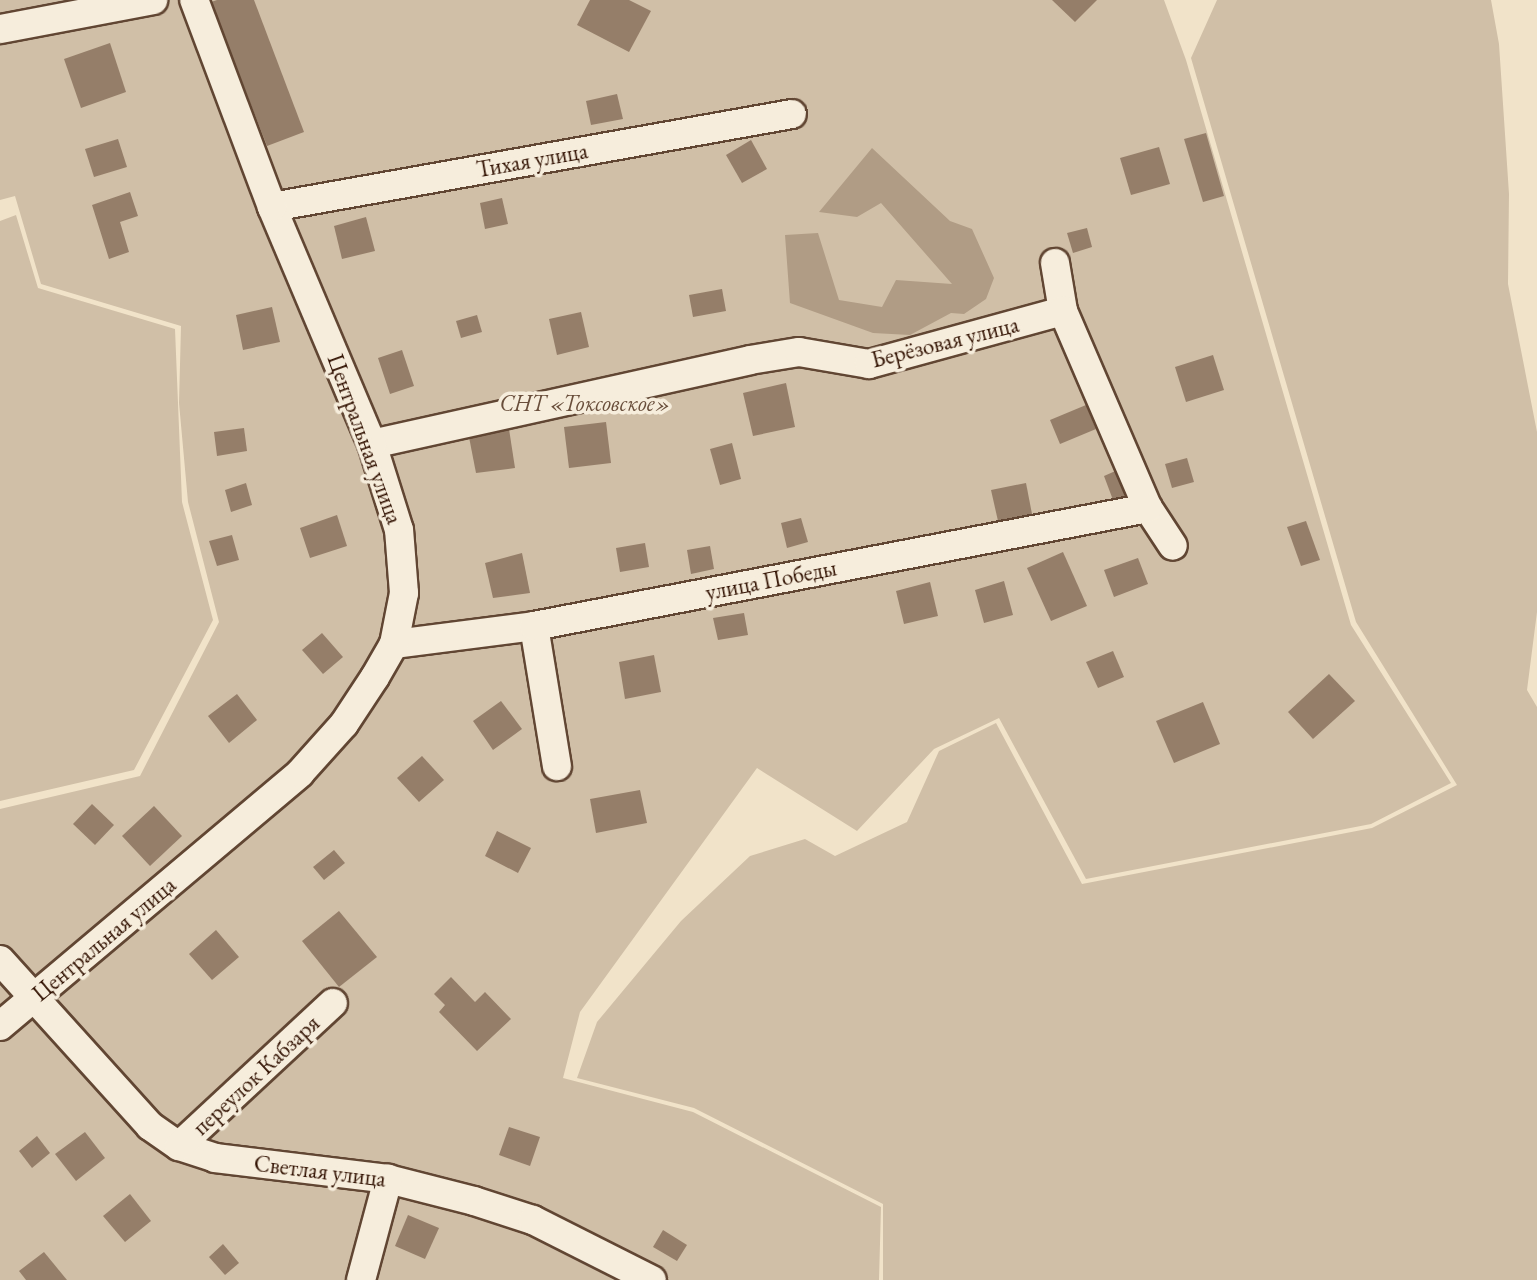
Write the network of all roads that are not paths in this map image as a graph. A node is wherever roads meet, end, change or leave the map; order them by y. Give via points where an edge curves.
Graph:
1 (153, 0) edge
2 (194, 0) edge
3 (0, 29) edge
4 (792, 114) dead end
5 (272, 207) junction
6 (1055, 263) dead end
7 (1063, 312) junction
8 (372, 444) junction
9 (1148, 508) junction
10 (1164, 549) dead end
11 (534, 626) junction
12 (394, 644) junction
13 (558, 766) dead end
14 (0, 960) edge
15 (36, 996) junction
16 (333, 1003) dead end
17 (0, 1026) edge
18 (179, 1146) junction
19 (388, 1179) junction
20 (361, 1280) edge
21 (652, 1280) edge

1 - 3 street
2 - 5 street, Центральная улица
4 - 5 street, Тихая улица
5 - 8 street, Центральная улица
6 - 7 street
7 - 8 street, Берёзовая улица via 869,364 799,352
7 - 9 street
8 - 12 street, Центральная улица via 399,530 404,593
9 - 10 street
9 - 11 street, улица Победы
11 - 12 street, улица Победы
11 - 13 street
12 - 15 street, Центральная улица via 344,724 300,773
14 - 15 street, Светлая улица
15 - 17 street, Центральная улица
15 - 18 street, Светлая улица via 150,1126
16 - 18 street, переулок Кабзаря
18 - 19 street, Светлая улица via 215,1158
19 - 20 street
19 - 21 street, Светлая улица via 533,1220

